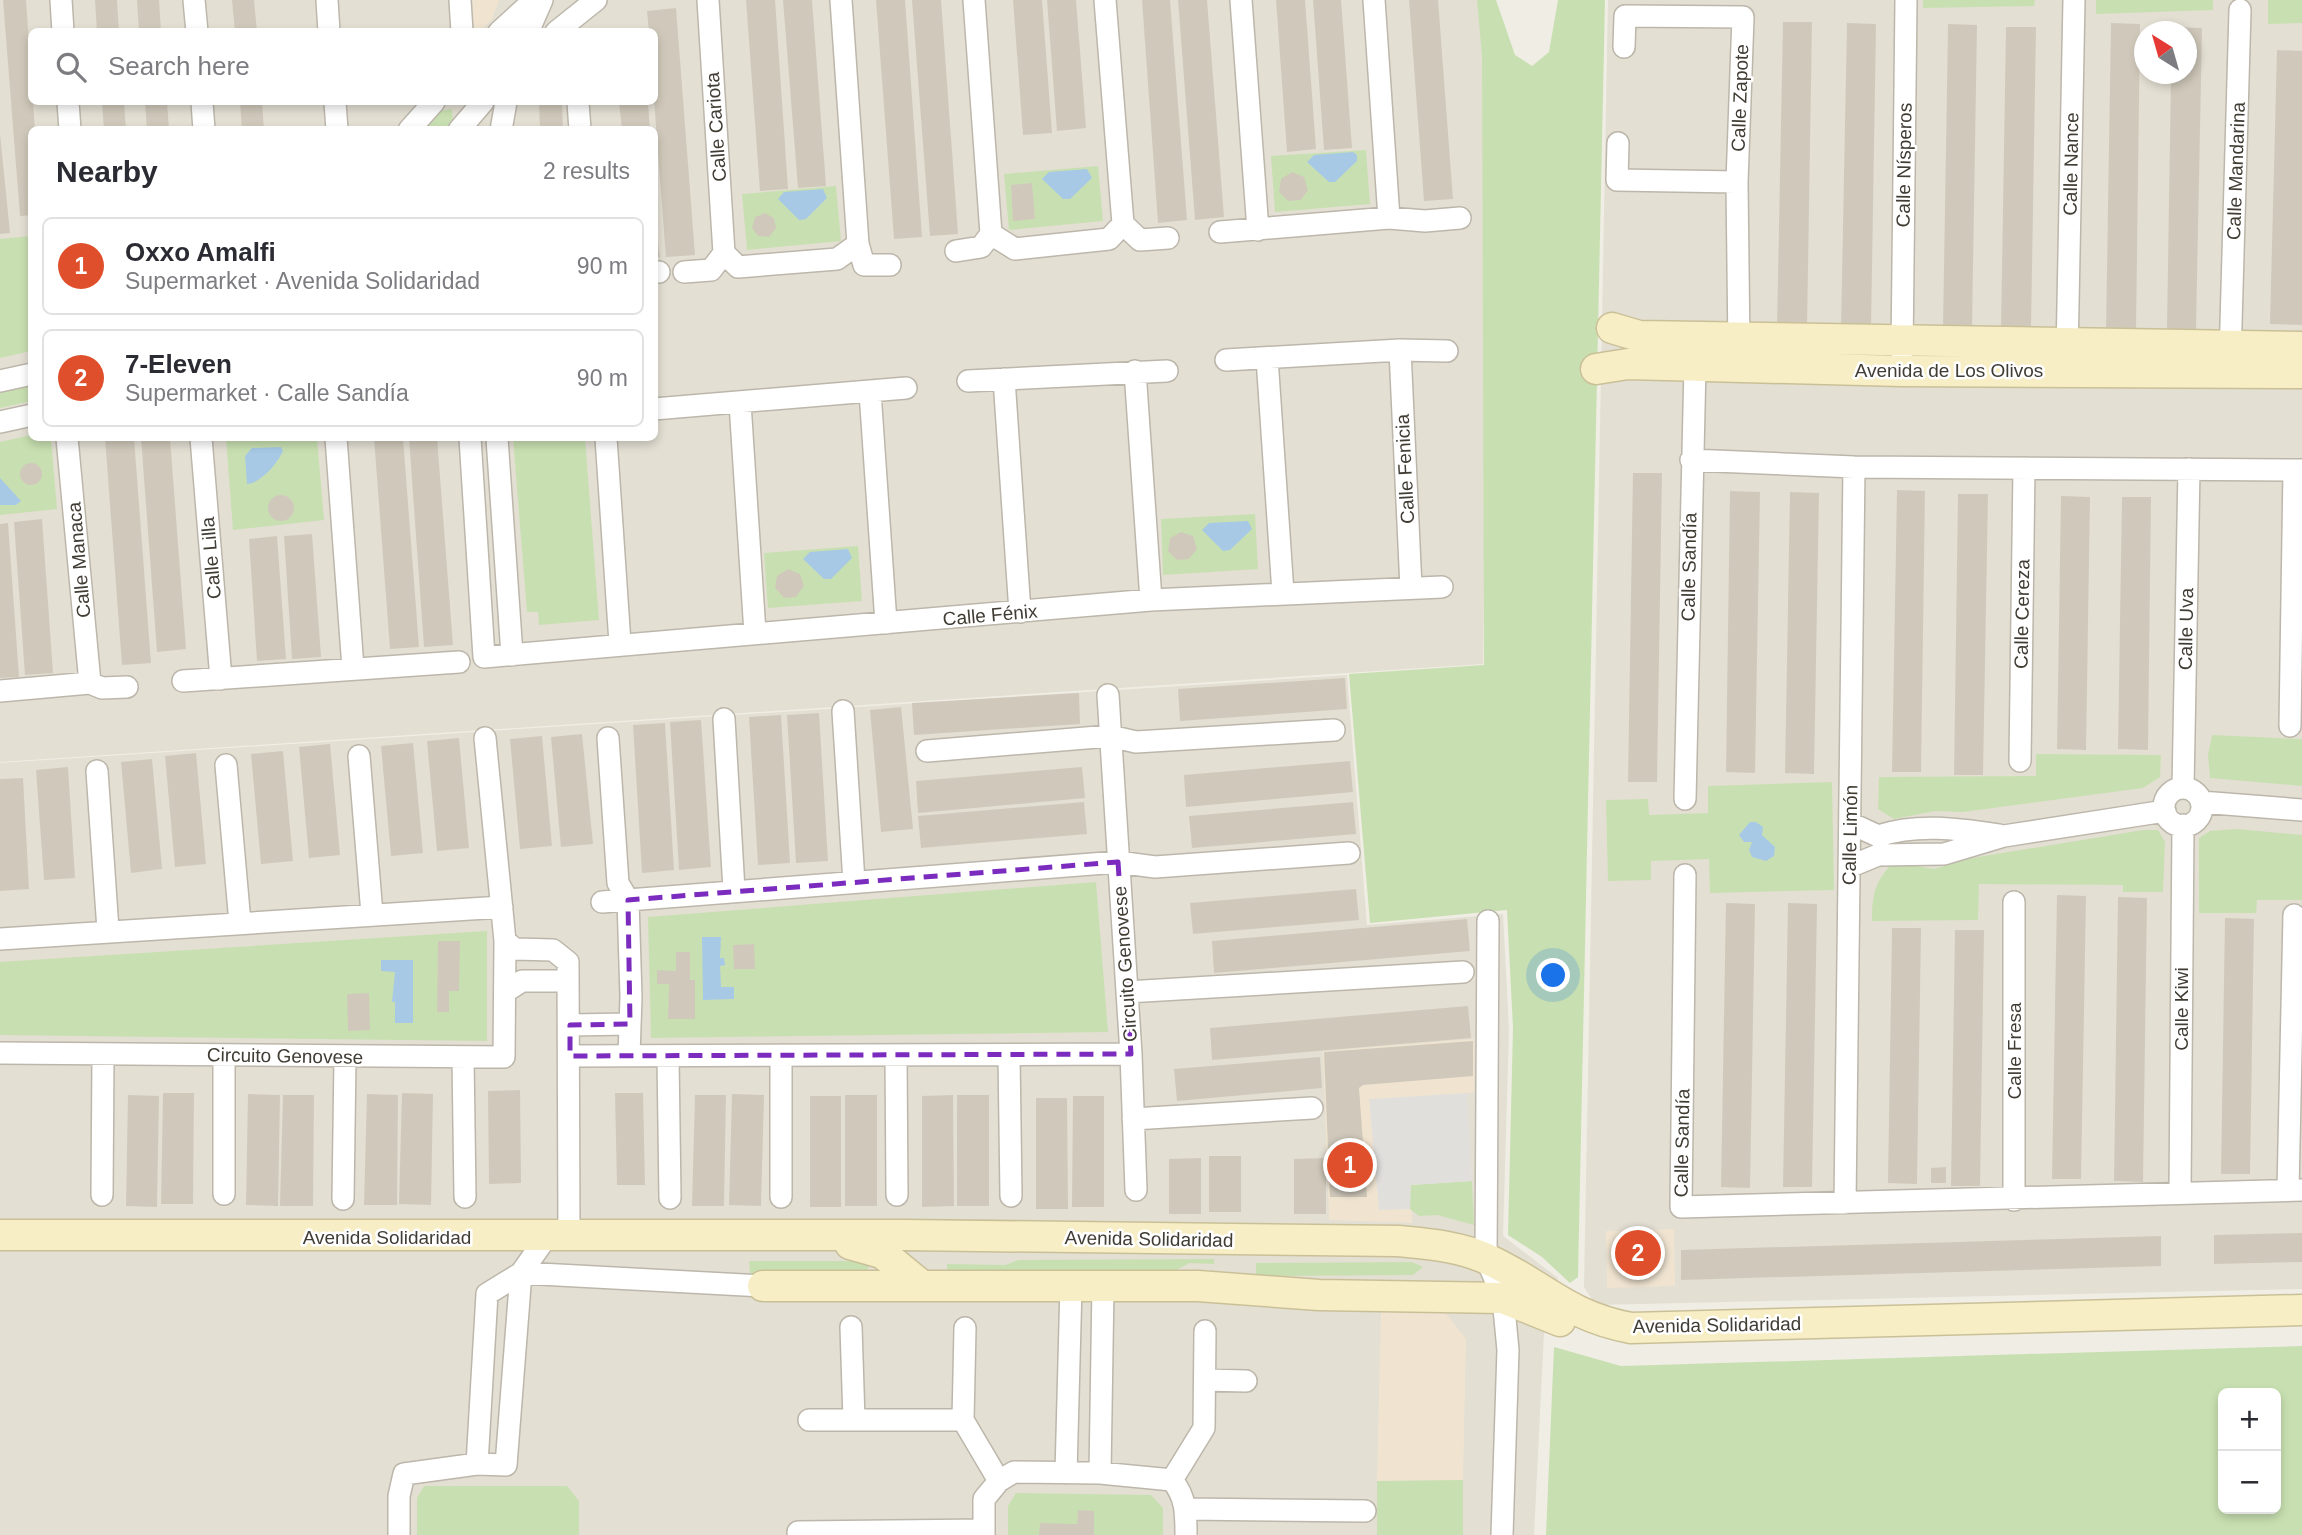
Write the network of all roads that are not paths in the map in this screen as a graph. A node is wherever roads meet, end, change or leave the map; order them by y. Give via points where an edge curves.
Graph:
1 (61, 0) edge
2 (194, 0) edge
3 (327, 0) edge
4 (460, 0) edge
5 (510, 0) edge
6 (534, 0) edge
7 (541, 0) edge
8 (596, 0) edge
9 (708, 0) edge
10 (841, 0) edge
11 (974, 0) edge
12 (1105, 0) edge
13 (1241, 0) edge
14 (1374, 0) edge
15 (1906, 0) edge
16 (2074, 0) edge
17 (2240, 10) dead end
18 (566, 27) edge
19 (63, 28) edge
20 (197, 28) edge
21 (329, 28) edge
22 (462, 28) edge
23 (501, 28) edge
24 (503, 28) edge
25 (530, 28) edge
26 (1624, 47) dead end
27 (68, 105) edge
28 (202, 105) edge
29 (335, 105) edge
30 (431, 105) edge
31 (505, 105) edge
32 (578, 105) edge
33 (70, 126) edge
34 (204, 126) edge
35 (337, 126) edge
36 (413, 126) edge
37 (501, 126) edge
38 (580, 126) edge
39 (1618, 143) dead end
40 (1737, 182) junction
41 (1389, 218) junction
42 (1460, 218) dead end
43 (1124, 224) junction
44 (1258, 230) junction
45 (1220, 233) dead end
46 (991, 234) junction
47 (1168, 238) dead end
48 (858, 244) junction
49 (956, 251) dead end
50 (724, 254) junction
51 (890, 265) dead end
52 (684, 272) dead end
53 (1612, 328) dead end
54 (1739, 333) junction
55 (1902, 335) junction
56 (2067, 347) junction
57 (2302, 347) edge
58 (1400, 350) junction
59 (2230, 350) junction
60 (1447, 351) dead end
61 (1267, 358) junction
62 (1226, 360) dead end
63 (1739, 368) junction
64 (1596, 369) dead end
65 (1135, 371) junction
66 (1167, 371) dead end
67 (1901, 371) junction
68 (2302, 373) edge
69 (1694, 374) junction
70 (28, 375) edge
71 (1004, 379) junction
72 (0, 381) edge
73 (968, 381) dead end
74 (906, 388) dead end
75 (870, 392) junction
76 (740, 403) junction
77 (658, 409) edge
78 (28, 416) edge
79 (0, 422) edge
80 (67, 441) edge
81 (201, 441) edge
82 (336, 441) edge
83 (470, 441) edge
84 (497, 441) edge
85 (606, 441) edge
86 (1691, 460) junction
87 (1854, 467) junction
88 (2024, 468) junction
89 (2189, 469) junction
90 (2298, 470) edge
91 (1442, 587) dead end
92 (1411, 588) junction
93 (1283, 593) junction
94 (1151, 600) junction
95 (1020, 612) junction
96 (886, 623) junction
97 (755, 634) junction
98 (620, 643) junction
99 (512, 655) junction
100 (459, 662) dead end
101 (354, 668) junction
102 (221, 679) junction
103 (183, 681) dead end
104 (90, 683) junction
105 (127, 687) dead end
106 (0, 691) edge
107 (1108, 695) dead end
108 (844, 711) dead end
109 (724, 719) dead end
110 (2290, 726) dead end
111 (1334, 730) dead end
112 (1110, 736) junction
113 (485, 738) dead end
114 (608, 738) dead end
115 (927, 751) dead end
116 (359, 756) dead end
117 (2020, 761) dead end
118 (226, 765) dead end
119 (97, 771) dead end
120 (2183, 788) junction
121 (1685, 799) dead end
122 (2201, 802) junction
123 (2302, 810) edge
124 (2165, 811) junction
125 (1850, 823) junction
126 (2183, 825) junction
127 (1878, 845) junction
128 (1349, 853) dead end
129 (1118, 862) junction
130 (1849, 867) junction
131 (1685, 875) dead end
132 (854, 882) junction
133 (734, 890) junction
134 (628, 900) junction
135 (602, 902) dead end
136 (2014, 902) dead end
137 (502, 906) junction
138 (372, 914) junction
139 (2294, 915) dead end
140 (1488, 921) dead end
141 (240, 923) junction
142 (108, 930) junction
143 (0, 939) edge
144 (513, 946) junction
145 (1463, 972) dead end
146 (568, 981) junction
147 (513, 986) junction
148 (1127, 992) junction
149 (630, 1024) junction
150 (570, 1026) junction
151 (0, 1053) edge
152 (1131, 1054) junction
153 (103, 1055) junction
154 (224, 1055) junction
155 (781, 1055) junction
156 (896, 1055) junction
157 (1009, 1055) junction
158 (570, 1056) junction
159 (629, 1056) junction
160 (463, 1057) junction
161 (668, 1057) junction
162 (345, 1058) junction
163 (1312, 1108) dead end
164 (1133, 1119) junction
165 (1136, 1190) dead end
166 (2295, 1190) edge
167 (2180, 1192) junction
168 (224, 1194) dead end
169 (102, 1195) dead end
170 (897, 1195) dead end
171 (781, 1196) dead end
172 (1011, 1196) dead end
173 (466, 1197) dead end
174 (670, 1198) dead end
175 (343, 1199) dead end
176 (2014, 1200) junction
177 (1845, 1203) junction
178 (0, 1235) edge
179 (558, 1236) junction
180 (773, 1236) junction
181 (1486, 1258) junction
182 (521, 1273) junction
183 (921, 1285) junction
184 (763, 1286) joint
185 (1070, 1286) junction
186 (1103, 1286) junction
187 (1503, 1298) junction
188 (2302, 1310) edge
189 (2302, 1322) edge
190 (851, 1327) dead end
191 (965, 1328) dead end
192 (1205, 1331) dead end
193 (1205, 1380) junction
194 (1246, 1381) dead end
195 (809, 1420) dead end
196 (854, 1420) junction
197 (963, 1420) junction
198 (477, 1464) junction
199 (1066, 1473) junction
200 (1100, 1473) junction
201 (1172, 1480) junction
202 (999, 1481) junction
203 (1186, 1509) junction
204 (1365, 1511) dead end
205 (798, 1532) dead end
206 (984, 1532) edge
207 (399, 1535) edge
208 (1186, 1535) edge
209 (1502, 1535) edge

1 - 19 street
2 - 20 street
3 - 21 street
4 - 22 street
5 - 23 street
6 - 24 street
7 - 25 street
8 - 18 street
9 - 50 street, Calle Cariota
10 - 48 street
11 - 46 street
12 - 43 street
13 - 44 street
14 - 41 street
15 - 55 street, Calle Nísperos
16 - 56 street, Calle Nance
17 - 59 street, Calle Mandarina
26 - 40 street, Calle Zapote via 1625,16 1743,17
27 - 33 street
28 - 34 street
29 - 35 street
30 - 36 street
31 - 37 street
32 - 38 street
39 - 40 street via 1617,180
40 - 54 street, Calle Zapote
41 - 42 street
41 - 44 street
43 - 46 street via 1109,239 1015,248
43 - 47 street via 1140,240
44 - 45 street
46 - 49 street via 981,247
48 - 50 street via 837,259 738,267
48 - 51 street via 864,265
50 - 52 street via 711,270
53 - 54 main road, Avenida de Los Olivos via 1639,336
54 - 55 main road, Avenida de Los Olivos
54 - 63 street, Calle Zapote
55 - 56 main road, Avenida de Los Olivos
55 - 67 street, Calle Nísperos
56 - 59 main road, Avenida de Los Olivos
56 - 67 main road, Avenida de Los Olivos
57 - 59 main road, Avenida de Los Olivos
58 - 60 street
58 - 61 street
58 - 92 street, Calle Fenicia
59 - 68 main road, Avenida de Los Olivos
61 - 62 street
61 - 93 street
63 - 67 main road, Avenida de Los Olivos
63 - 69 main road, Avenida de Los Olivos
64 - 69 main road, Avenida de Los Olivos via 1628,364
65 - 66 street
65 - 71 street
65 - 94 street
69 - 86 street, Calle Sandía
70 - 72 street
71 - 73 street
71 - 95 street
74 - 75 street
75 - 76 street
75 - 96 street
76 - 77 street
76 - 97 street
78 - 79 street
80 - 104 street, Calle Manaca
81 - 102 street, Calle Lilla
82 - 101 street
83 - 99 street, Calle Fénix via 484,657
84 - 99 street
85 - 98 street
86 - 87 street
86 - 121 street, Calle Sandía
87 - 88 street
87 - 125 street, Calle Limón
88 - 89 street
88 - 117 street, Calle Cereza
89 - 90 street
89 - 120 street, Calle Uva
90 - 110 street
91 - 92 street, Calle Fénix
92 - 93 street, Calle Fénix
93 - 94 street, Calle Fénix
94 - 95 street, Calle Fénix
95 - 96 street, Calle Fénix
96 - 97 street, Calle Fénix
97 - 98 street, Calle Fénix
98 - 99 street, Calle Fénix
100 - 101 street
101 - 102 street
102 - 103 street
104 - 105 street via 102,688
104 - 106 street
107 - 112 street
108 - 132 street
109 - 133 street
111 - 112 street via 1136,742
112 - 115 street
112 - 129 street
113 - 137 street, Circuito Genovese
114 - 134 street via 618,883
116 - 138 street
118 - 141 street
119 - 142 street
120 - 122 street
120 - 124 street via 2168,795
122 - 123 street
122 - 126 street via 2197,818
124 - 126 street via 2168,818
124 - 127 street via 2004,836 1944,854
125 - 127 street
125 - 130 street, Calle Limón
126 - 167 street, Calle Kiwi
127 - 130 street
128 - 129 street via 1155,867
129 - 132 street, Circuito Genovese
129 - 148 street, Circuito Genovese
130 - 177 street, Calle Limón
131 - 177 street, Calle Sandía via 1681,1207
132 - 133 street, Circuito Genovese
133 - 134 street, Circuito Genovese
134 - 135 street, Circuito Genovese
134 - 149 street
136 - 176 street, Calle Fresa
137 - 138 street
137 - 144 street, Circuito Genovese
138 - 141 street
139 - 166 street
140 - 181 street
141 - 142 street
142 - 143 street
144 - 146 street via 553,950 568,962
144 - 147 street, Circuito Genovese
145 - 148 street
146 - 147 street
146 - 150 street
147 - 160 street, Circuito Genovese via 504,1057
148 - 152 street, Circuito Genovese
149 - 150 street
149 - 159 street
150 - 158 street
150 - 158 street via 569,1201
150 - 179 street
151 - 153 street, Circuito Genovese
152 - 157 street, Circuito Genovese
152 - 164 street
153 - 154 street, Circuito Genovese
153 - 169 street
154 - 162 street, Circuito Genovese
154 - 168 street
155 - 156 street, Circuito Genovese
155 - 161 street, Circuito Genovese
155 - 171 street
156 - 157 street, Circuito Genovese
156 - 170 street
157 - 172 street
158 - 159 street, Circuito Genovese
159 - 161 street, Circuito Genovese
160 - 162 street, Circuito Genovese
160 - 173 street
161 - 174 street
162 - 175 street
163 - 164 street
164 - 165 street
166 - 167 street
167 - 176 street
176 - 177 street, Calle Sandía
178 - 179 main road, Avenida Solidaridad
179 - 180 main road, Avenida Solidaridad
179 - 182 street
180 - 181 main road, Avenida Solidaridad via 1398,1241 1446,1246
180 - 183 main road, Avenida Solidaridad via 794,1245 856,1244 882,1253
181 - 187 street
181 - 188 main road, Avenida Solidaridad via 1564,1306 1631,1328
182 - 184 street
182 - 198 street via 487,1294
182 - 198 street via 506,1465
183 - 184 main road, Avenida Solidaridad
183 - 185 main road, Avenida Solidaridad
185 - 186 main road, Avenida Solidaridad
185 - 199 street
186 - 187 main road, Avenida Solidaridad
186 - 200 street
187 - 189 main road, Avenida Solidaridad via 1579,1330 1630,1342
187 - 209 street via 1508,1350
190 - 196 street
191 - 197 street
192 - 193 street
193 - 194 street
193 - 201 street via 1204,1429
195 - 196 street
196 - 197 street
197 - 202 street
198 - 207 street via 404,1474
199 - 200 street
199 - 202 street via 1014,1472
200 - 201 street
201 - 203 street
202 - 206 street via 984,1499
203 - 204 street
203 - 208 street
205 - 206 street

